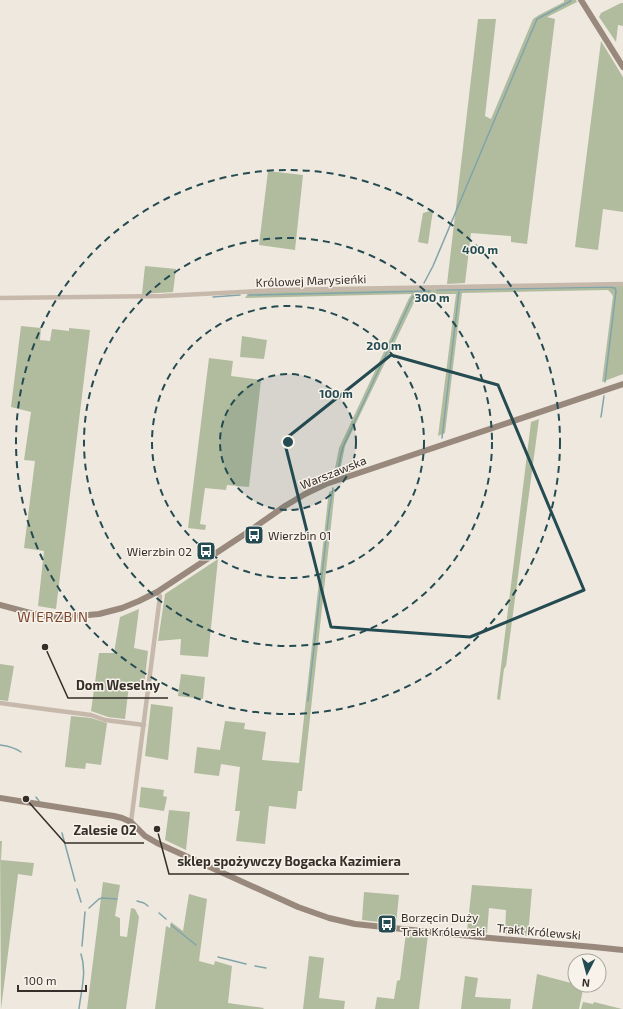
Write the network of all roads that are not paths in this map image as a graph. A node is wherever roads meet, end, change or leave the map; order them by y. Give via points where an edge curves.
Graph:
1 (581, 0) edge
2 (623, 67) edge
3 (623, 284) edge
4 (0, 298) edge
5 (623, 384) edge
6 (157, 592) junction
7 (0, 605) edge
8 (0, 703) edge
9 (144, 725) junction
10 (0, 798) edge
11 (131, 822) junction
12 (623, 950) edge

1 - 2 main road
3 - 4 street, Królowej Marysieńki
5 - 6 main road, Warszawska via 326,484 285,506
6 - 7 main road, Warszawska via 122,608 77,616 46,616
6 - 9 street via 160,596
8 - 9 street
9 - 11 street
10 - 11 main road, Trakt Królewski via 114,816
11 - 12 main road, Trakt Królewski via 157,843 298,907 329,918 363,925

